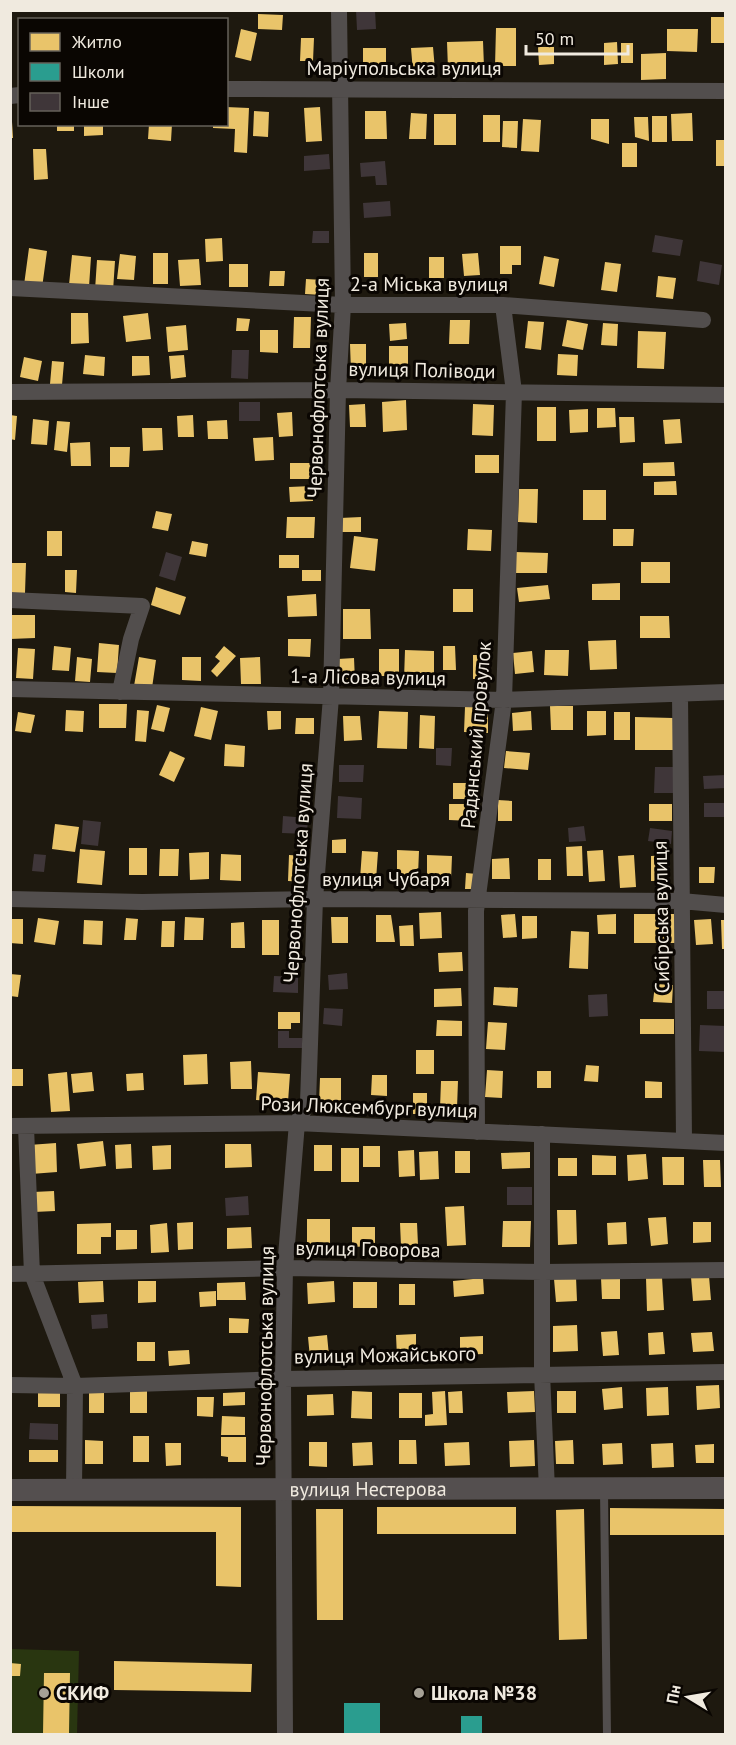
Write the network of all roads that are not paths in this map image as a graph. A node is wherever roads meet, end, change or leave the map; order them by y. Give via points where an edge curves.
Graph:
1 (339, 10) edge
2 (340, 88) junction
3 (228, 89) edge
4 (726, 91) edge
5 (10, 288) edge
6 (342, 305) junction
7 (503, 305) junction
8 (703, 320) dead end
9 (338, 390) junction
10 (10, 392) edge
11 (514, 392) junction
12 (726, 395) edge
13 (10, 600) edge
14 (10, 689) edge
15 (120, 692) junction
16 (726, 692) edge
17 (680, 694) junction
18 (331, 698) junction
19 (504, 700) junction
20 (10, 899) edge
21 (315, 899) junction
22 (480, 900) junction
23 (681, 901) junction
24 (726, 905) edge
25 (297, 1123) junction
26 (18, 1126) edge
27 (477, 1132) junction
28 (542, 1134) junction
29 (684, 1140) junction
30 (726, 1143) edge
31 (285, 1268) junction
32 (726, 1270) edge
33 (543, 1272) junction
34 (32, 1274) junction
35 (10, 1275) edge
36 (726, 1372) edge
37 (543, 1373) junction
38 (283, 1379) junction
39 (10, 1385) edge
40 (75, 1386) junction
41 (726, 1488) edge
42 (10, 1490) edge
43 (284, 1490) junction
44 (547, 1490) junction
45 (604, 1490) junction
46 (74, 1491) junction
47 (285, 1734) edge
48 (607, 1734) edge

1 - 2 street, Червонофлотська вулиця
2 - 3 street, Маріупольська вулиця
2 - 4 street, Маріупольська вулиця
2 - 6 street, Червонофлотська вулиця
5 - 6 street, 2-а Міська вулиця
6 - 7 street, 2-а Міська вулиця
6 - 9 street, Червонофлотська вулиця
7 - 8 street, 2-а Міська вулиця
7 - 11 street, Радянський провулок
9 - 10 street, вулиця Поліводи
9 - 11 street, вулиця Поліводи
9 - 18 street, Червонофлотська вулиця
11 - 12 street, вулиця Поліводи
11 - 19 street, Радянський провулок
13 - 15 street via 142,606 130,639
14 - 15 street, 1-а Лісова вулиця
15 - 18 street, 1-а Лісова вулиця
16 - 17 street, 1-а Лісова вулиця
17 - 19 street, 1-а Лісова вулиця
17 - 23 street, Сибірська вулиця
18 - 19 street, 1-а Лісова вулиця
18 - 21 street, Червонофлотська вулиця
19 - 22 street, Радянський провулок
20 - 21 street, вулиця Чубаря via 142,902
21 - 22 street, вулиця Чубаря
21 - 25 street, Червонофлотська вулиця via 308,1102
22 - 23 street, вулиця Чубаря
22 - 27 street, Радянський провулок via 476,911
23 - 24 street, вулиця Чубаря
23 - 29 street, Сибірська вулиця
25 - 26 street, Рози Люксембург вулиця
25 - 27 street, Рози Люксембург вулиця
25 - 31 street, Червонофлотська вулиця
26 - 34 street
27 - 28 street, Рози Люксембург вулиця
28 - 29 street, Рози Люксембург вулиця
28 - 33 street
29 - 30 street, Рози Люксембург вулиця
31 - 33 street, вулиця Говорова
31 - 34 street, вулиця Говорова
31 - 38 street, Червонофлотська вулиця
32 - 33 street, вулиця Говорова
33 - 37 street
34 - 35 street, вулиця Говорова
34 - 40 street
36 - 37 street, вулиця Можайського
37 - 38 street, вулиця Можайського
37 - 44 street
38 - 40 street, вулиця Можайського
38 - 43 street, Червонофлотська вулиця
39 - 40 street, вулиця Можайського
40 - 46 street
41 - 45 street, вулиця Нестерова
42 - 46 street, вулиця Нестерова
43 - 44 street, вулиця Нестерова
43 - 46 street, вулиця Нестерова
43 - 47 street, Червонофлотська вулиця
44 - 45 street, вулиця Нестерова
45 - 48 lane

